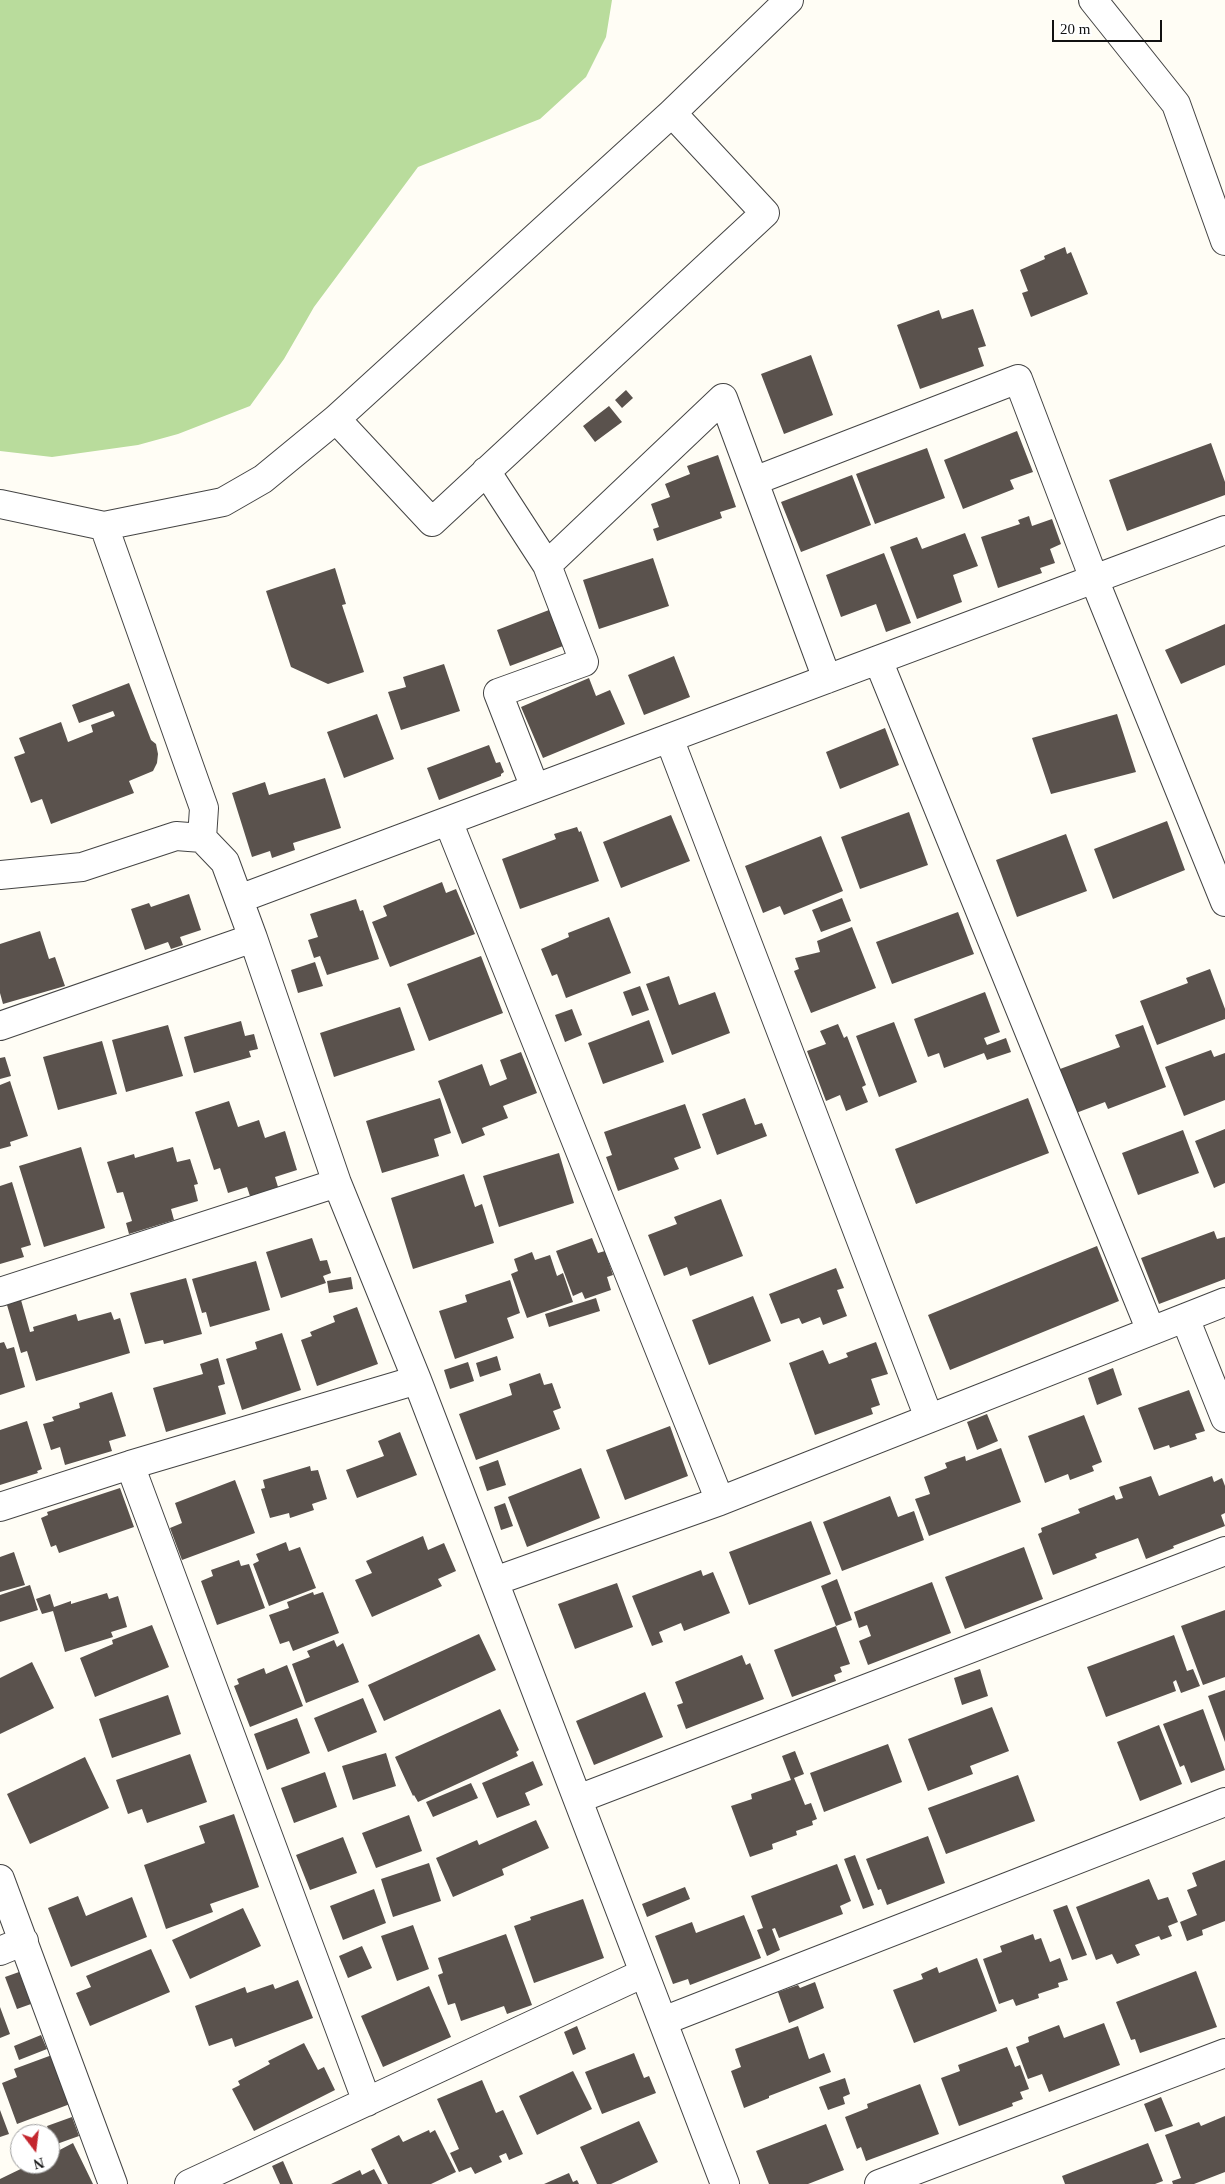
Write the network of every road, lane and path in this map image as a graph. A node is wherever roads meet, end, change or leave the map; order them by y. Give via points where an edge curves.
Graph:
1 (789, 0) edge
2 (1093, 0) edge
3 (672, 113) junction
4 (1225, 241) edge
5 (336, 419) junction
6 (486, 471) junction
7 (754, 481) junction
8 (0, 504) edge
9 (104, 526) junction
10 (1225, 530) edge
11 (547, 565) junction
12 (1094, 579) junction
13 (878, 660) junction
14 (827, 679) junction
15 (669, 738) junction
16 (535, 788) junction
17 (448, 820) junction
18 (202, 838) junction
19 (0, 875) edge
20 (239, 899) junction
21 (1225, 902) edge
22 (253, 938) junction
23 (0, 1026) edge
24 (337, 1183) junction
25 (0, 1292) edge
26 (1225, 1302) edge
27 (1185, 1318) junction
28 (1151, 1331) junction
29 (417, 1380) junction
30 (929, 1418) junction
31 (1225, 1418) edge
32 (130, 1465) junction
33 (720, 1501) junction
34 (0, 1507) edge
35 (1225, 1551) edge
36 (494, 1581) junction
37 (578, 1799) junction
38 (1225, 1802) edge
39 (0, 1879) edge
40 (12, 1946) edge
41 (644, 1973) junction
42 (662, 2021) junction
43 (1225, 2053) edge
44 (367, 2102) junction
45 (113, 2184) edge
46 (189, 2184) edge
47 (724, 2184) edge
48 (879, 2184) edge

1 - 3 street
2 - 4 street via 1176,104
3 - 5 street
3 - 6 street via 765,213
5 - 6 street via 432,522
5 - 9 street via 263,479 223,502
6 - 11 street
7 - 11 street via 723,398
7 - 12 street via 1018,379
7 - 14 street
8 - 9 street
9 - 18 street via 204,808
10 - 12 street
11 - 16 street via 584,662 498,693
12 - 13 street
12 - 21 street
13 - 14 street
13 - 28 street
14 - 15 street
15 - 16 street
15 - 30 street
16 - 17 street
17 - 20 street
17 - 33 street
18 - 19 street via 176,836 82,867
18 - 20 street via 225,862
20 - 22 street
22 - 23 street
22 - 24 street
24 - 25 street
24 - 29 street
26 - 27 street
27 - 28 street
27 - 31 street
28 - 30 street
29 - 32 street
29 - 36 street
30 - 33 street
32 - 34 street
32 - 44 street
33 - 36 street
35 - 37 street
36 - 37 street
37 - 41 street
38 - 42 street
39 - 40 street
40 - 45 street
41 - 42 street
41 - 44 street
42 - 47 street
43 - 48 street
44 - 46 street

